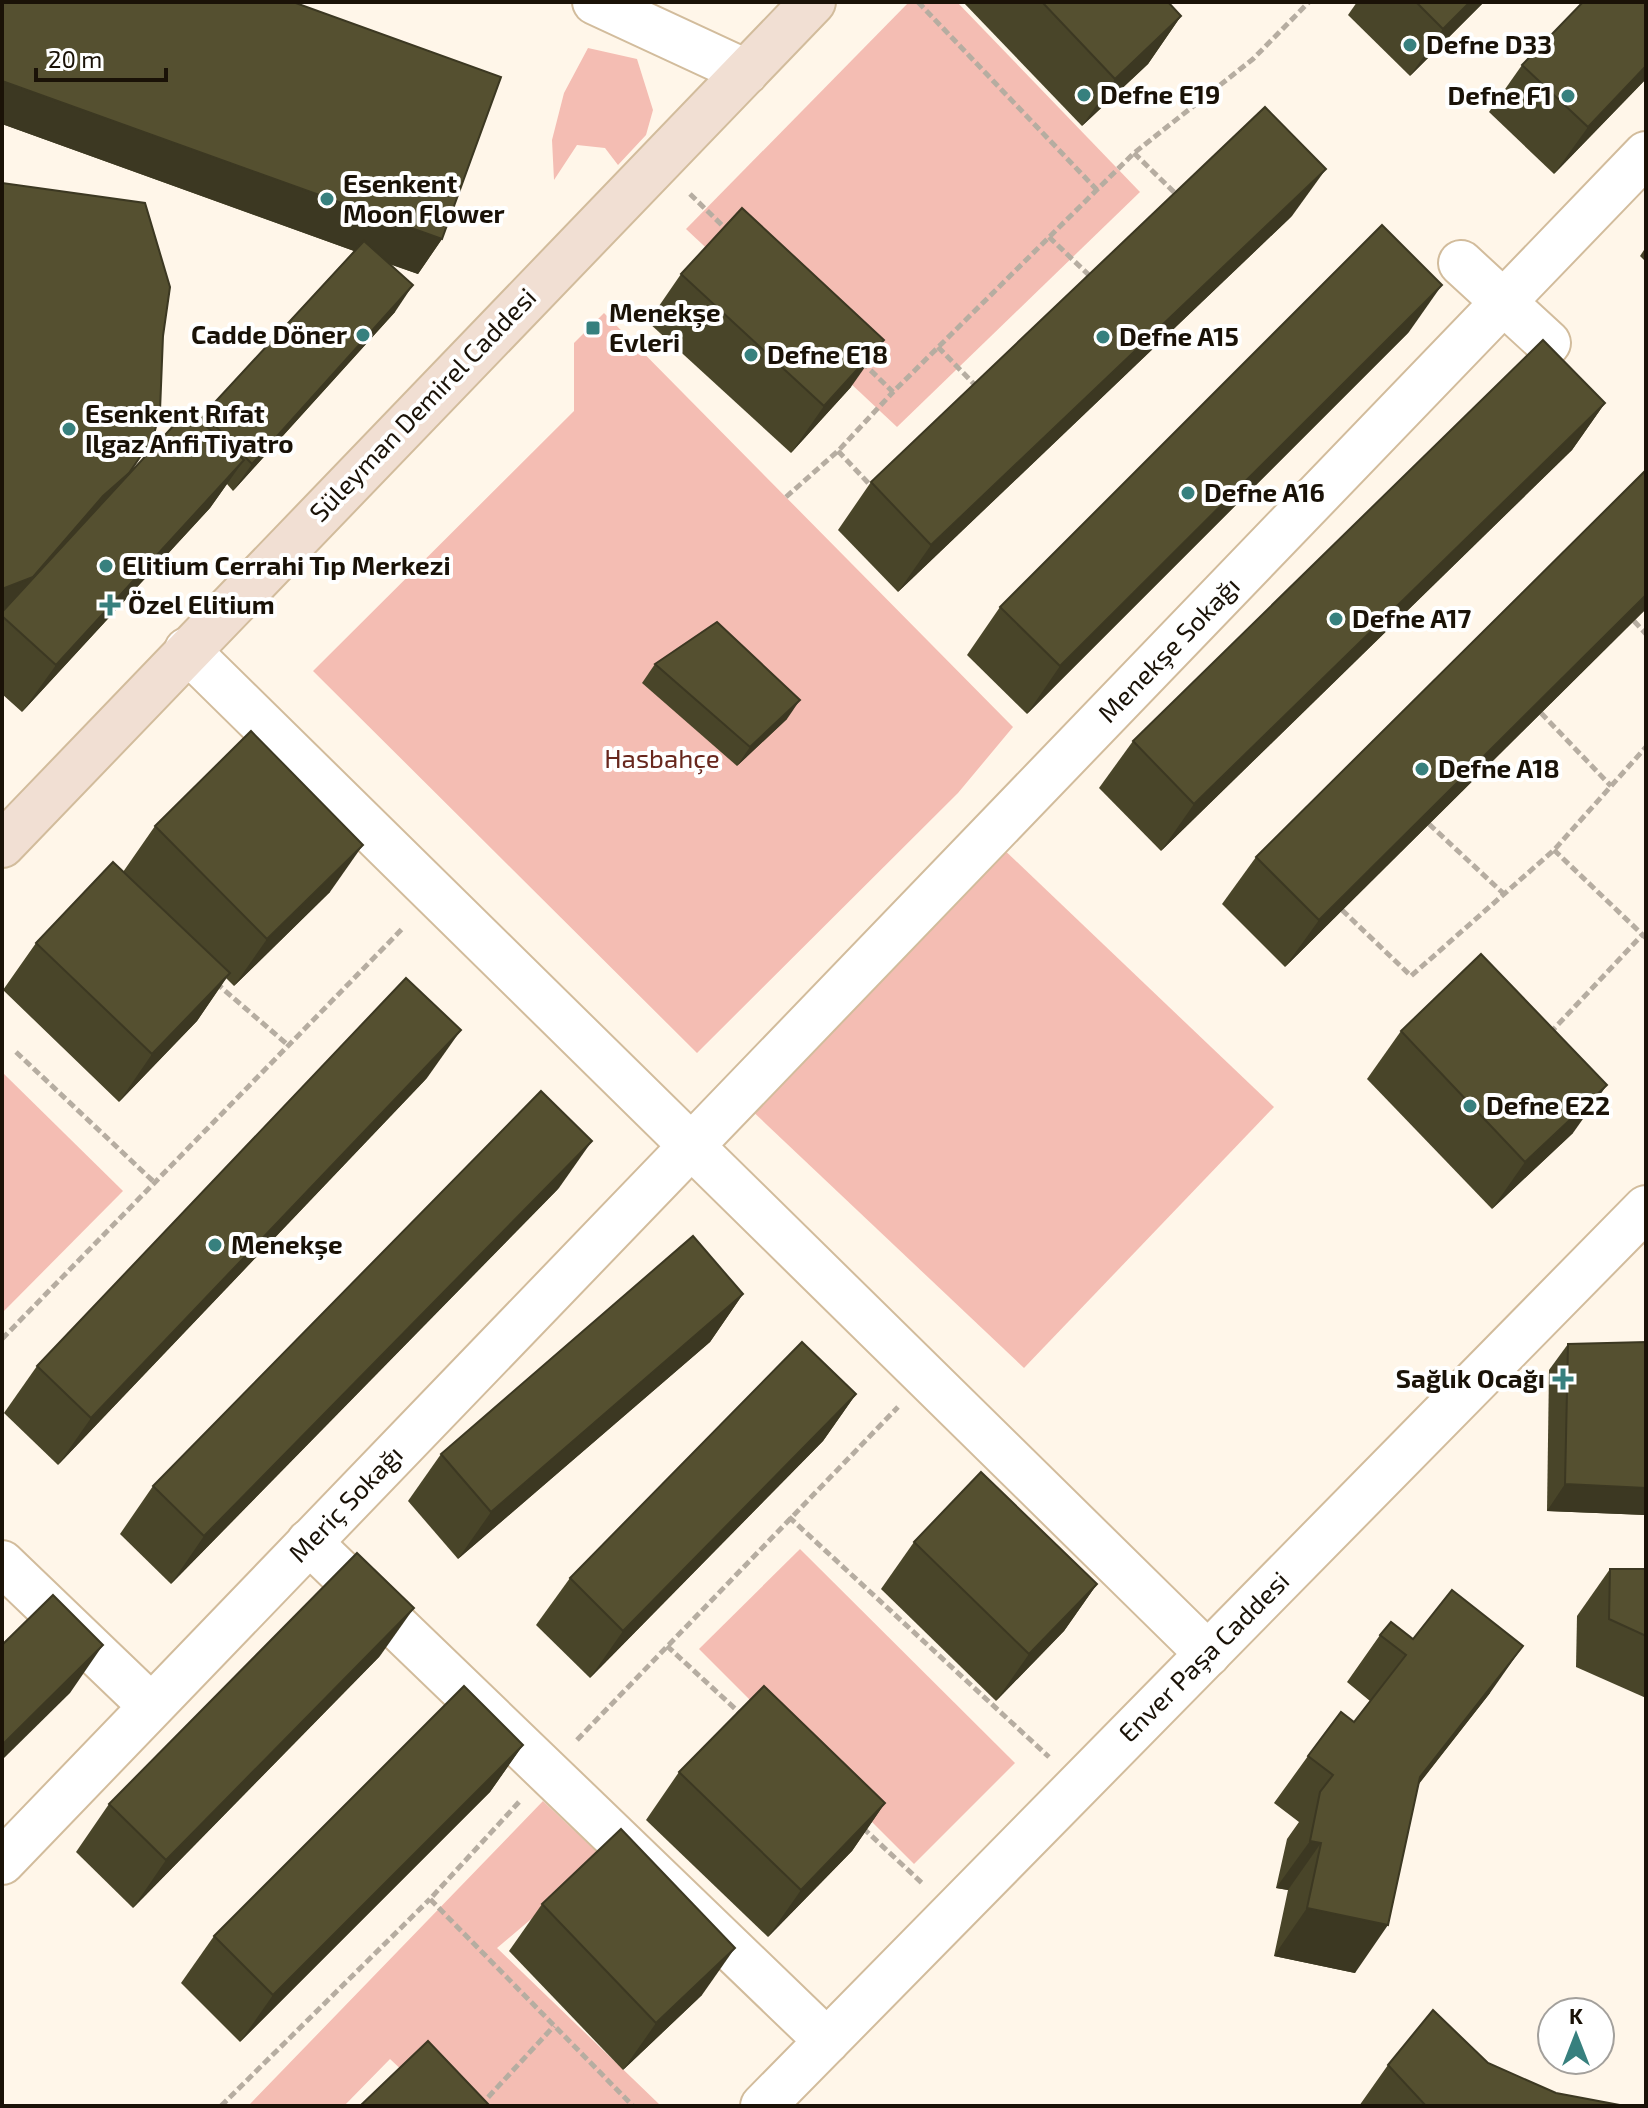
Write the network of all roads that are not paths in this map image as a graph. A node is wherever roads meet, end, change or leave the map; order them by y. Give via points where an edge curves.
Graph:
1 (595, 2) edge
2 (813, 2) edge
3 (746, 72) junction
4 (1646, 154) edge
5 (1461, 263) dead end
6 (1505, 303) junction
7 (1548, 343) edge
8 (187, 650) junction
9 (2, 845) edge
10 (690, 1145) junction
11 (1638, 1233) edge
12 (309, 1542) junction
13 (2, 1563) edge
14 (1208, 1654) junction
15 (151, 1706) junction
16 (2, 1862) edge
17 (827, 2041) junction
18 (763, 2106) edge

1 - 3 street
2 - 3 main road, Süleyman Demirel Caddesi
3 - 8 main road, Süleyman Demirel Caddesi
4 - 6 street, Menekşe Sokağı
5 - 6 street
6 - 7 street
6 - 10 street, Menekşe Sokağı
8 - 9 main road, Süleyman Demirel Caddesi
8 - 10 street
10 - 12 street, Meriç Sokağı
10 - 14 street
11 - 14 street, Enver Paşa Caddesi
12 - 15 street, Meriç Sokağı
12 - 17 street
13 - 15 street
14 - 17 street, Enver Paşa Caddesi
15 - 16 street, Meriç Sokağı
17 - 18 street, Enver Paşa Caddesi

